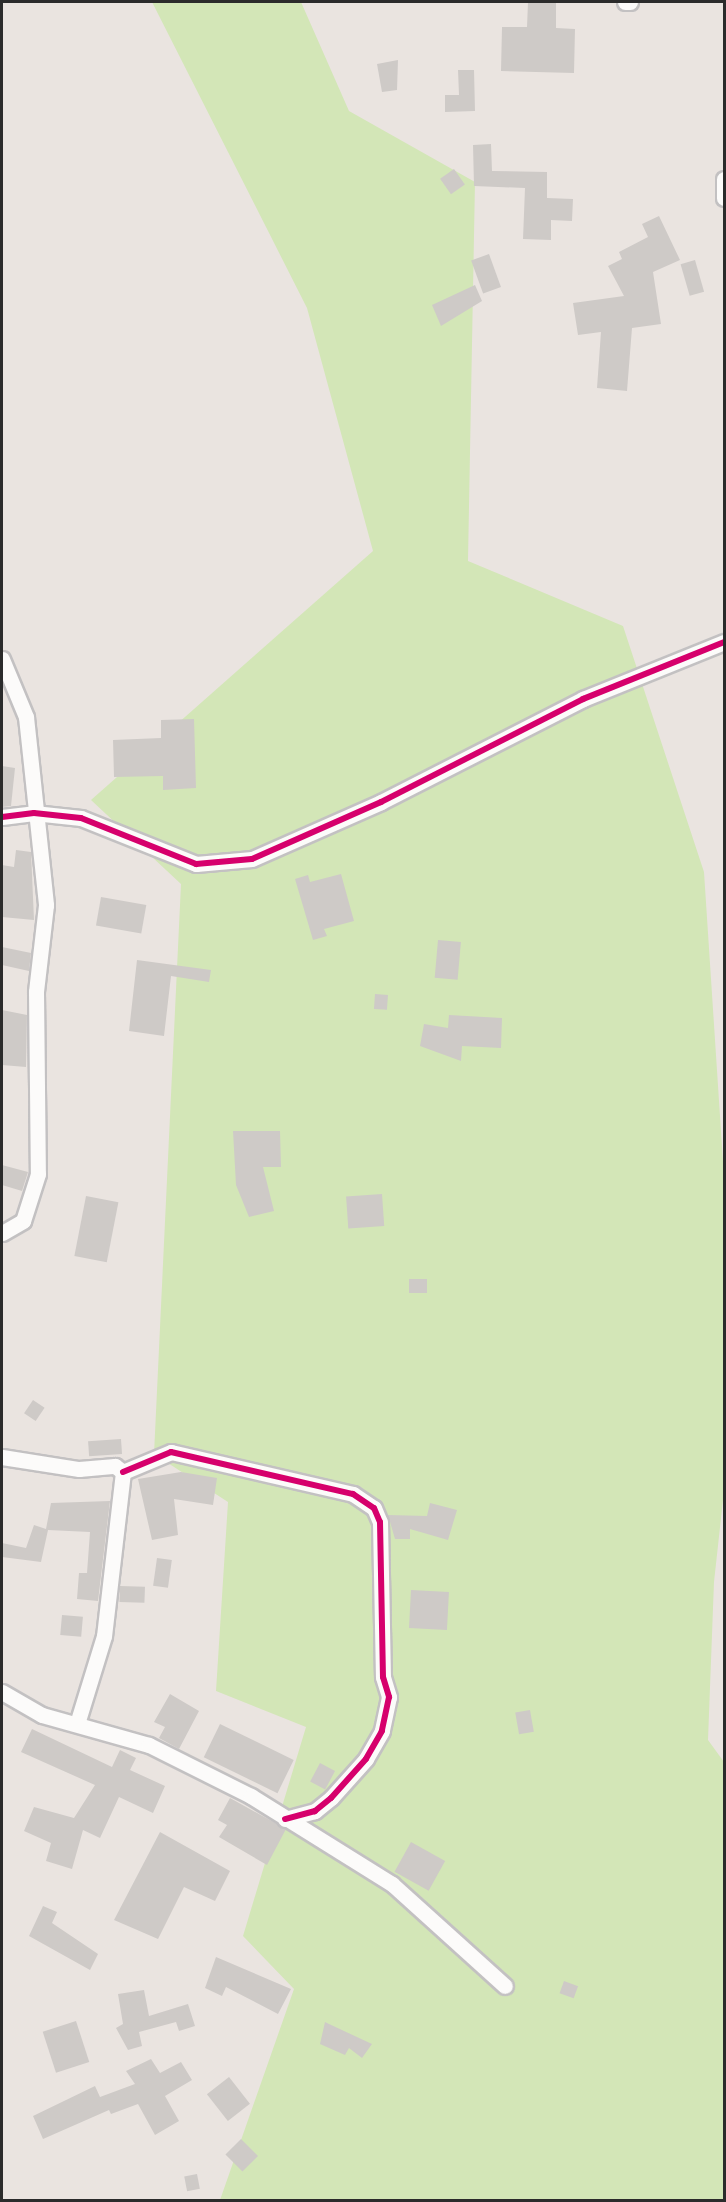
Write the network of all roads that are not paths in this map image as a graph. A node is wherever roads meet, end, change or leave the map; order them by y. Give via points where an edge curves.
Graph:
1 (625, 2) edge
2 (630, 2) edge
3 (724, 179) edge
4 (724, 198) edge
5 (724, 642) edge
6 (2, 659) edge
7 (34, 813) junction
8 (2, 817) edge
9 (2, 1233) edge
10 (2, 1457) edge
11 (123, 1472) junction
12 (2, 1692) edge
13 (77, 1724) junction
14 (285, 1819) junction
15 (505, 1986) dead end

1 - 2 street
3 - 4 street
5 - 7 street via 594,694 381,802 252,859 196,864 81,818
6 - 7 street via 26,717
7 - 8 street
7 - 9 street via 46,905 36,992 38,1174 23,1221
10 - 11 street via 79,1469 115,1466
11 - 13 street via 104,1636
11 - 14 street via 171,1452 353,1494 374,1508 380,1522 383,1677 389,1697 382,1731 366,1759 331,1798 315,1811
12 - 13 street via 42,1715
13 - 14 street via 193,1764
14 - 15 street via 392,1884

